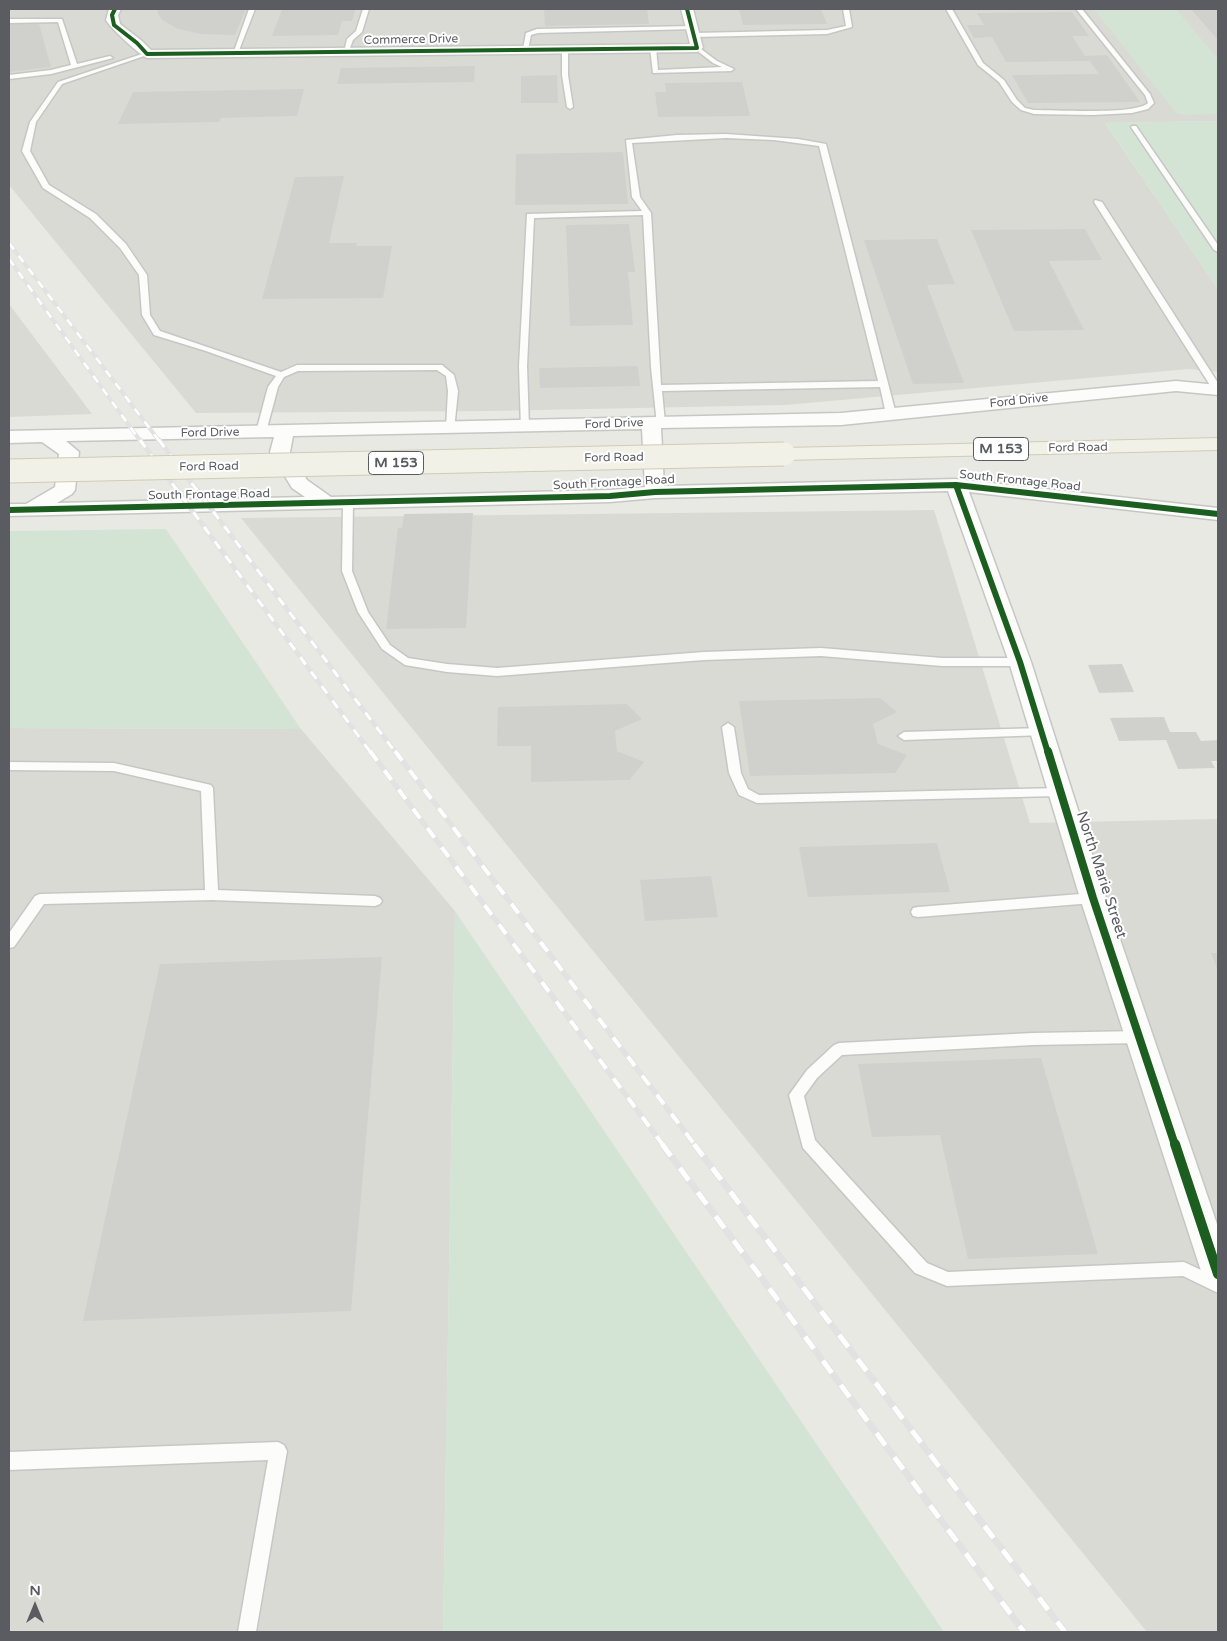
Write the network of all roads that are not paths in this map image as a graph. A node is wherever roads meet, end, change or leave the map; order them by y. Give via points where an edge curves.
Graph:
1 (115, 9) edge
2 (252, 9) edge
3 (366, 9) edge
4 (688, 9) edge
5 (846, 9) edge
6 (949, 9) edge
7 (1079, 9) edge
8 (9, 21) edge
9 (695, 37) junction
10 (653, 48) junction
11 (565, 49) junction
12 (526, 50) junction
13 (346, 52) junction
14 (235, 53) junction
15 (147, 54) junction
16 (74, 66) junction
17 (9, 78) edge
18 (570, 107) dead end
19 (1134, 127) dead end
20 (1098, 202) dead end
21 (648, 213) junction
22 (1218, 250) edge
23 (281, 375) junction
24 (883, 384) junction
25 (657, 388) junction
26 (1218, 390) edge
27 (891, 414) junction
28 (656, 423) junction
29 (524, 427) junction
30 (451, 428) junction
31 (261, 432) junction
32 (284, 432) junction
33 (46, 436) junction
34 (9, 437) edge
35 (1218, 444) edge
36 (9, 471) edge
37 (956, 485) junction
38 (655, 492) junction
39 (338, 503) junction
40 (31, 509) junction
41 (9, 510) edge
42 (1218, 514) edge
43 (1020, 662) junction
44 (728, 727) dead end
45 (1041, 732) junction
46 (904, 736) dead end
47 (9, 766) edge
48 (1060, 792) junction
49 (212, 895) junction
50 (1094, 898) junction
51 (375, 901) dead end
52 (918, 912) dead end
53 (9, 943) edge
54 (1140, 1037) junction
55 (1218, 1274) edge
56 (1218, 1286) edge
57 (9, 1461) edge
58 (247, 1632) edge

1 - 15 street via 114,25
2 - 14 lane
3 - 13 lane via 359,32 350,39
4 - 9 street
5 - 9 lane via 849,27 827,32
6 - 7 lane via 980,64 1002,81 1023,109 1059,114 1146,108 1151,103 1148,95
8 - 16 lane via 60,20
9 - 10 street, Commerce Drive
9 - 10 lane via 715,62 731,69 655,72
9 - 12 lane via 537,31 528,34
10 - 11 street, Commerce Drive
11 - 12 street, Commerce Drive
11 - 18 lane
12 - 13 street, Commerce Drive
13 - 14 street, Commerce Drive
14 - 15 street, Commerce Drive
15 - 16 lane
15 - 23 lane via 60,83 33,122 26,151 46,186 93,216 123,246 143,275 146,315 157,333
16 - 17 lane
19 - 22 lane
20 - 26 lane
21 - 24 lane via 636,198 628,140 661,137 779,138 822,144
21 - 25 lane
21 - 29 lane via 530,216 523,366
23 - 30 lane via 297,368 439,367 450,375 453,391
23 - 31 lane via 273,387
24 - 25 lane
24 - 27 lane
25 - 28 lane
26 - 27 street, Ford Drive via 1176,386
27 - 28 street, Ford Drive via 841,419
28 - 29 street, Ford Drive
28 - 38 street
29 - 30 street, Ford Drive
30 - 32 street, Ford Drive
31 - 32 street, Ford Drive
31 - 33 street, Ford Drive
32 - 39 street via 280,452 299,484
33 - 34 street, Ford Drive
33 - 40 street via 69,452 65,490
35 - 36 main road, Ford Road / M 153, bridge
37 - 38 street, South Frontage Road
37 - 42 street, South Frontage Road
37 - 43 street, North Marie Street
38 - 39 street, South Frontage Road
39 - 40 street, South Frontage Road
39 - 43 lane via 347,571 362,612 386,647 405,661 497,672 704,656 821,652 942,662
40 - 41 street, South Frontage Road
43 - 45 street, North Marie Street
44 - 48 lane via 735,773 743,792 757,799
45 - 46 lane
45 - 48 street, North Marie Street
47 - 49 lane via 114,767 207,788
48 - 50 street, North Marie Street
49 - 51 lane
49 - 53 lane via 40,898
50 - 52 lane
50 - 54 street, North Marie Street
54 - 55 street, North Marie Street
54 - 56 lane via 839,1049 796,1094 808,1143 920,1268 947,1279 1184,1269
57 - 58 lane via 278,1451

